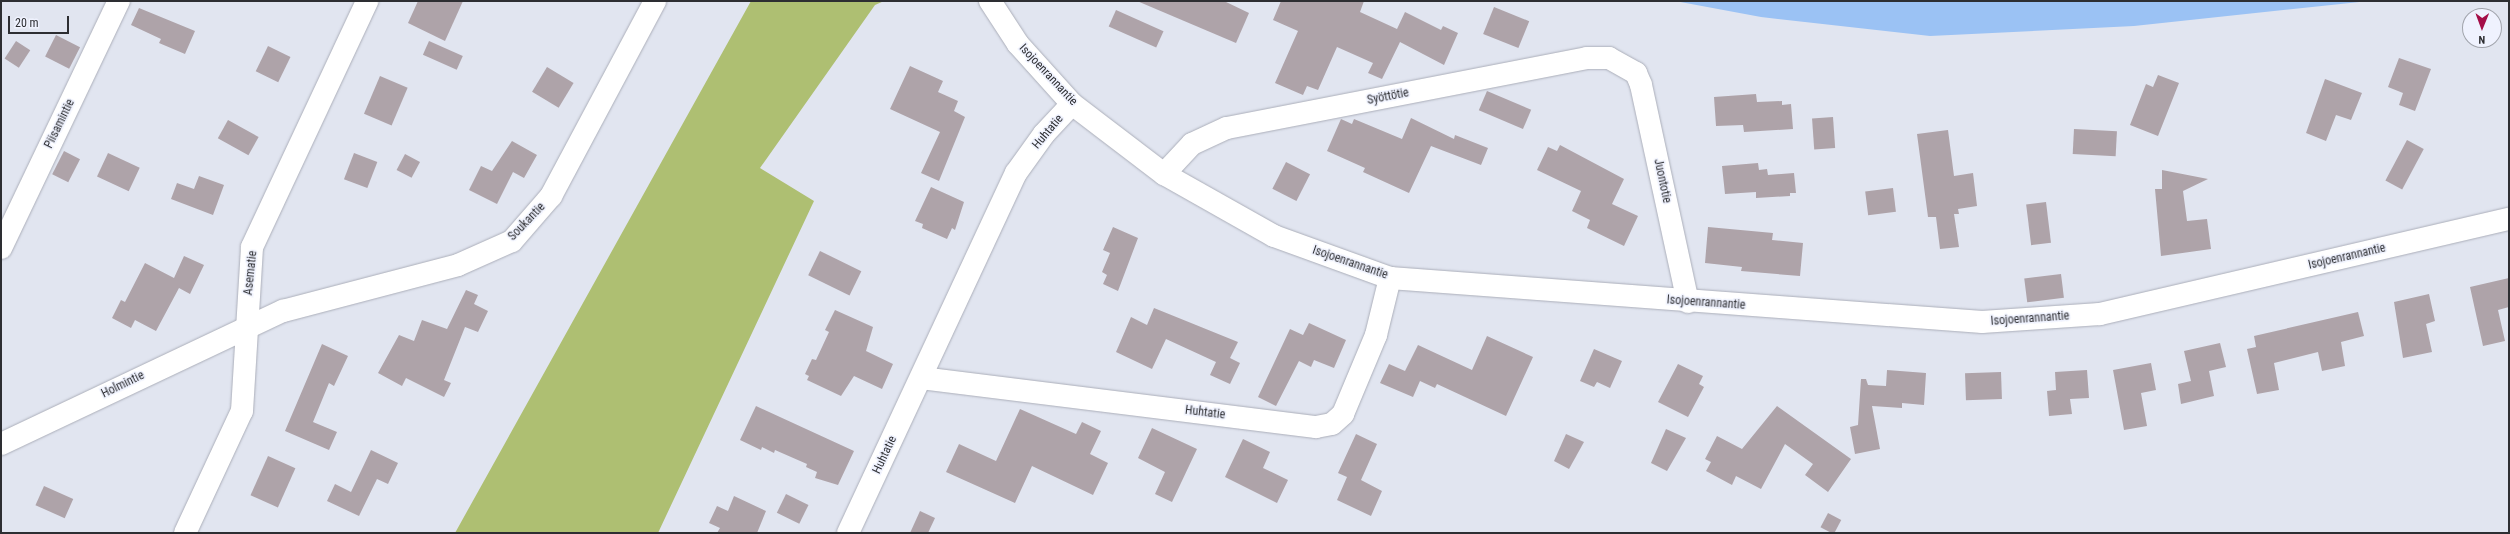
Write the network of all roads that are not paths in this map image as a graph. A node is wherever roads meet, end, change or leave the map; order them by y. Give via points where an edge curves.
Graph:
1 (119, 1) edge
2 (367, 1) edge
3 (655, 1) edge
4 (990, 1) edge
5 (1627, 66) joint
6 (1072, 104) junction
7 (1164, 174) junction
8 (2509, 219) edge
9 (1, 248) edge
10 (1390, 278) junction
11 (1688, 302) junction
12 (245, 327) junction
13 (921, 378) junction
14 (1, 444) edge
15 (185, 533) edge
16 (848, 533) edge

1 - 9 street, Piisamintie
2 - 12 street, Asematie via 252,247
3 - 12 street, Soukantie via 552,196 512,241 458,265 283,311
4 - 6 street, Isojoenrannantie via 1018,44
5 - 7 street, Syöttötie via 1609,58 1587,58 1227,128 1192,144
5 - 11 street, Juontotie via 1636,73 1641,85
6 - 7 street, Isojoenrannantie
6 - 13 street, Huhtatie via 1044,134 1016,173
7 - 10 street, Isojoenrannantie via 1274,236
8 - 11 street, Isojoenrannantie via 2100,314 1982,322
10 - 11 street, Isojoenrannantie
10 - 13 street, Huhtatie via 1376,336 1343,414 1332,424 1316,427
12 - 14 street, Holmintie
12 - 15 street, Asematie via 242,411
13 - 16 street, Huhtatie

